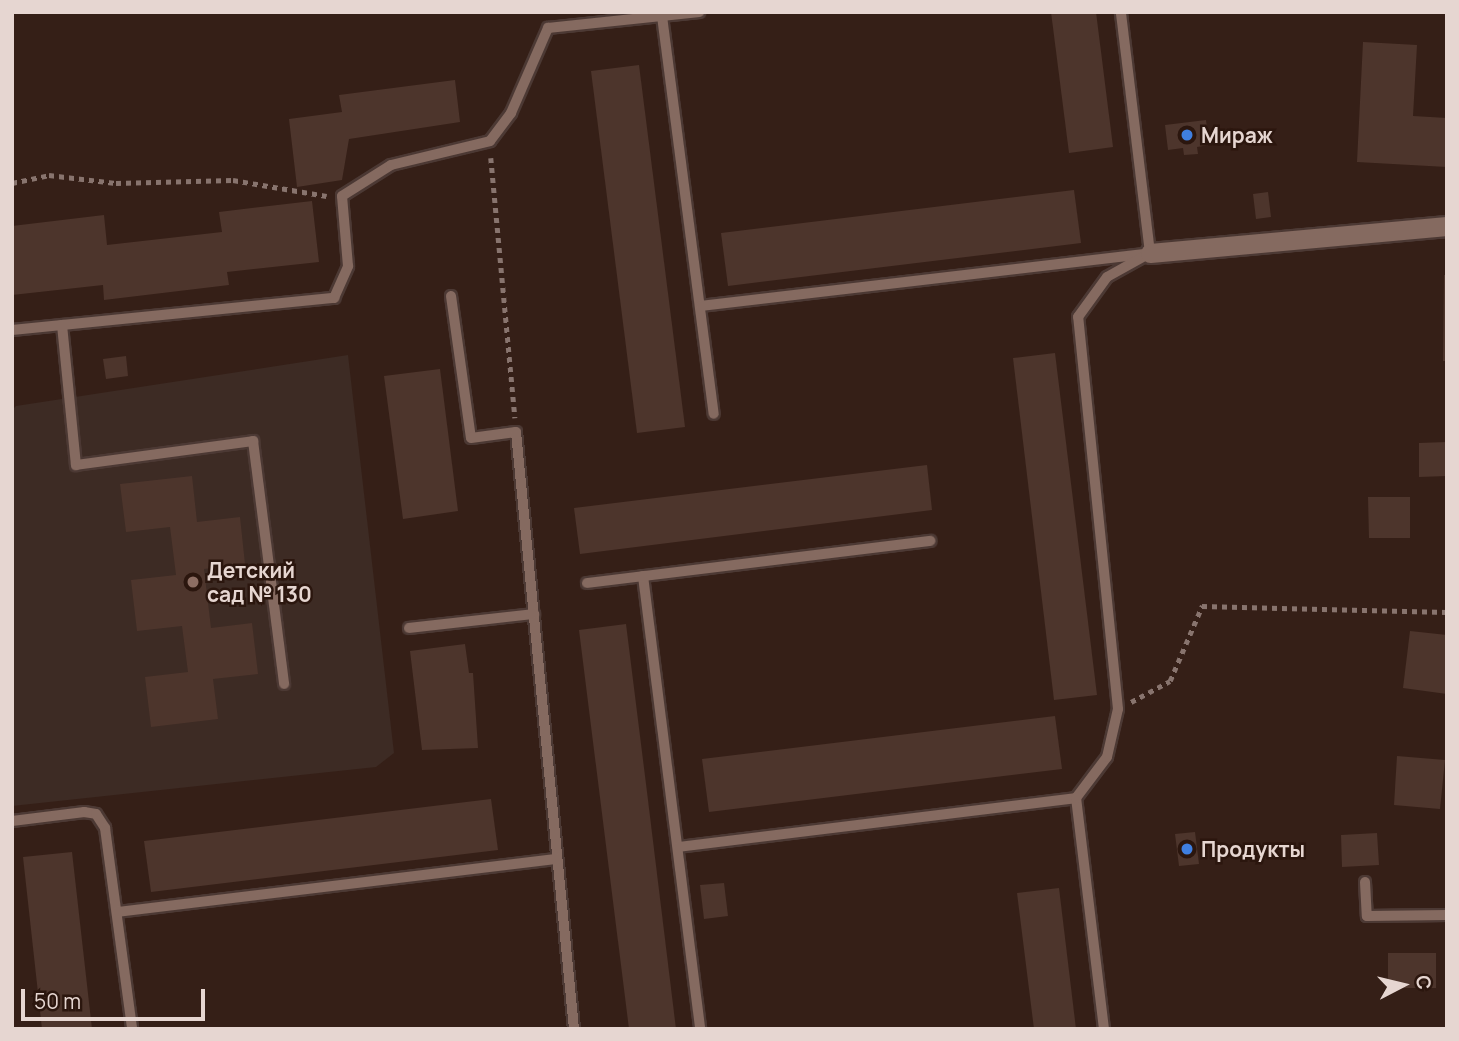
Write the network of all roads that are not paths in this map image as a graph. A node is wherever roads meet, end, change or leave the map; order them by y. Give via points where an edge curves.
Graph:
1 (699, 12) edge
2 (1121, 12) edge
3 (662, 16) junction
4 (1447, 226) edge
5 (1150, 253) junction
6 (452, 296) dead end
7 (701, 306) junction
8 (62, 325) junction
9 (12, 330) edge
10 (714, 414) dead end
11 (930, 541) dead end
12 (643, 576) junction
13 (587, 583) dead end
14 (534, 614) junction
15 (409, 628) dead end
16 (284, 684) dead end
17 (1076, 798) junction
18 (12, 821) edge
19 (678, 847) junction
20 (557, 859) junction
21 (1365, 883) dead end
22 (117, 912) junction
23 (1447, 915) edge
24 (132, 1029) edge
25 (574, 1029) edge
26 (700, 1029) edge
27 (1104, 1029) edge

1 - 3 lane
2 - 5 lane
3 - 7 lane
3 - 8 lane via 548,28 511,113 490,141 391,165 342,196 348,266 334,298
4 - 5 street
5 - 7 lane
5 - 17 lane via 1107,277 1078,317 1118,709 1108,757
6 - 14 lane via 471,438 516,432
7 - 10 lane
8 - 9 lane
8 - 16 lane via 76,465 253,441
11 - 12 lane
12 - 13 lane
12 - 19 lane
14 - 15 lane
14 - 20 lane
17 - 19 lane
17 - 27 lane
18 - 22 lane via 96,814 105,828
19 - 26 lane
20 - 22 lane
20 - 25 lane
21 - 23 lane via 1367,916
22 - 24 lane

